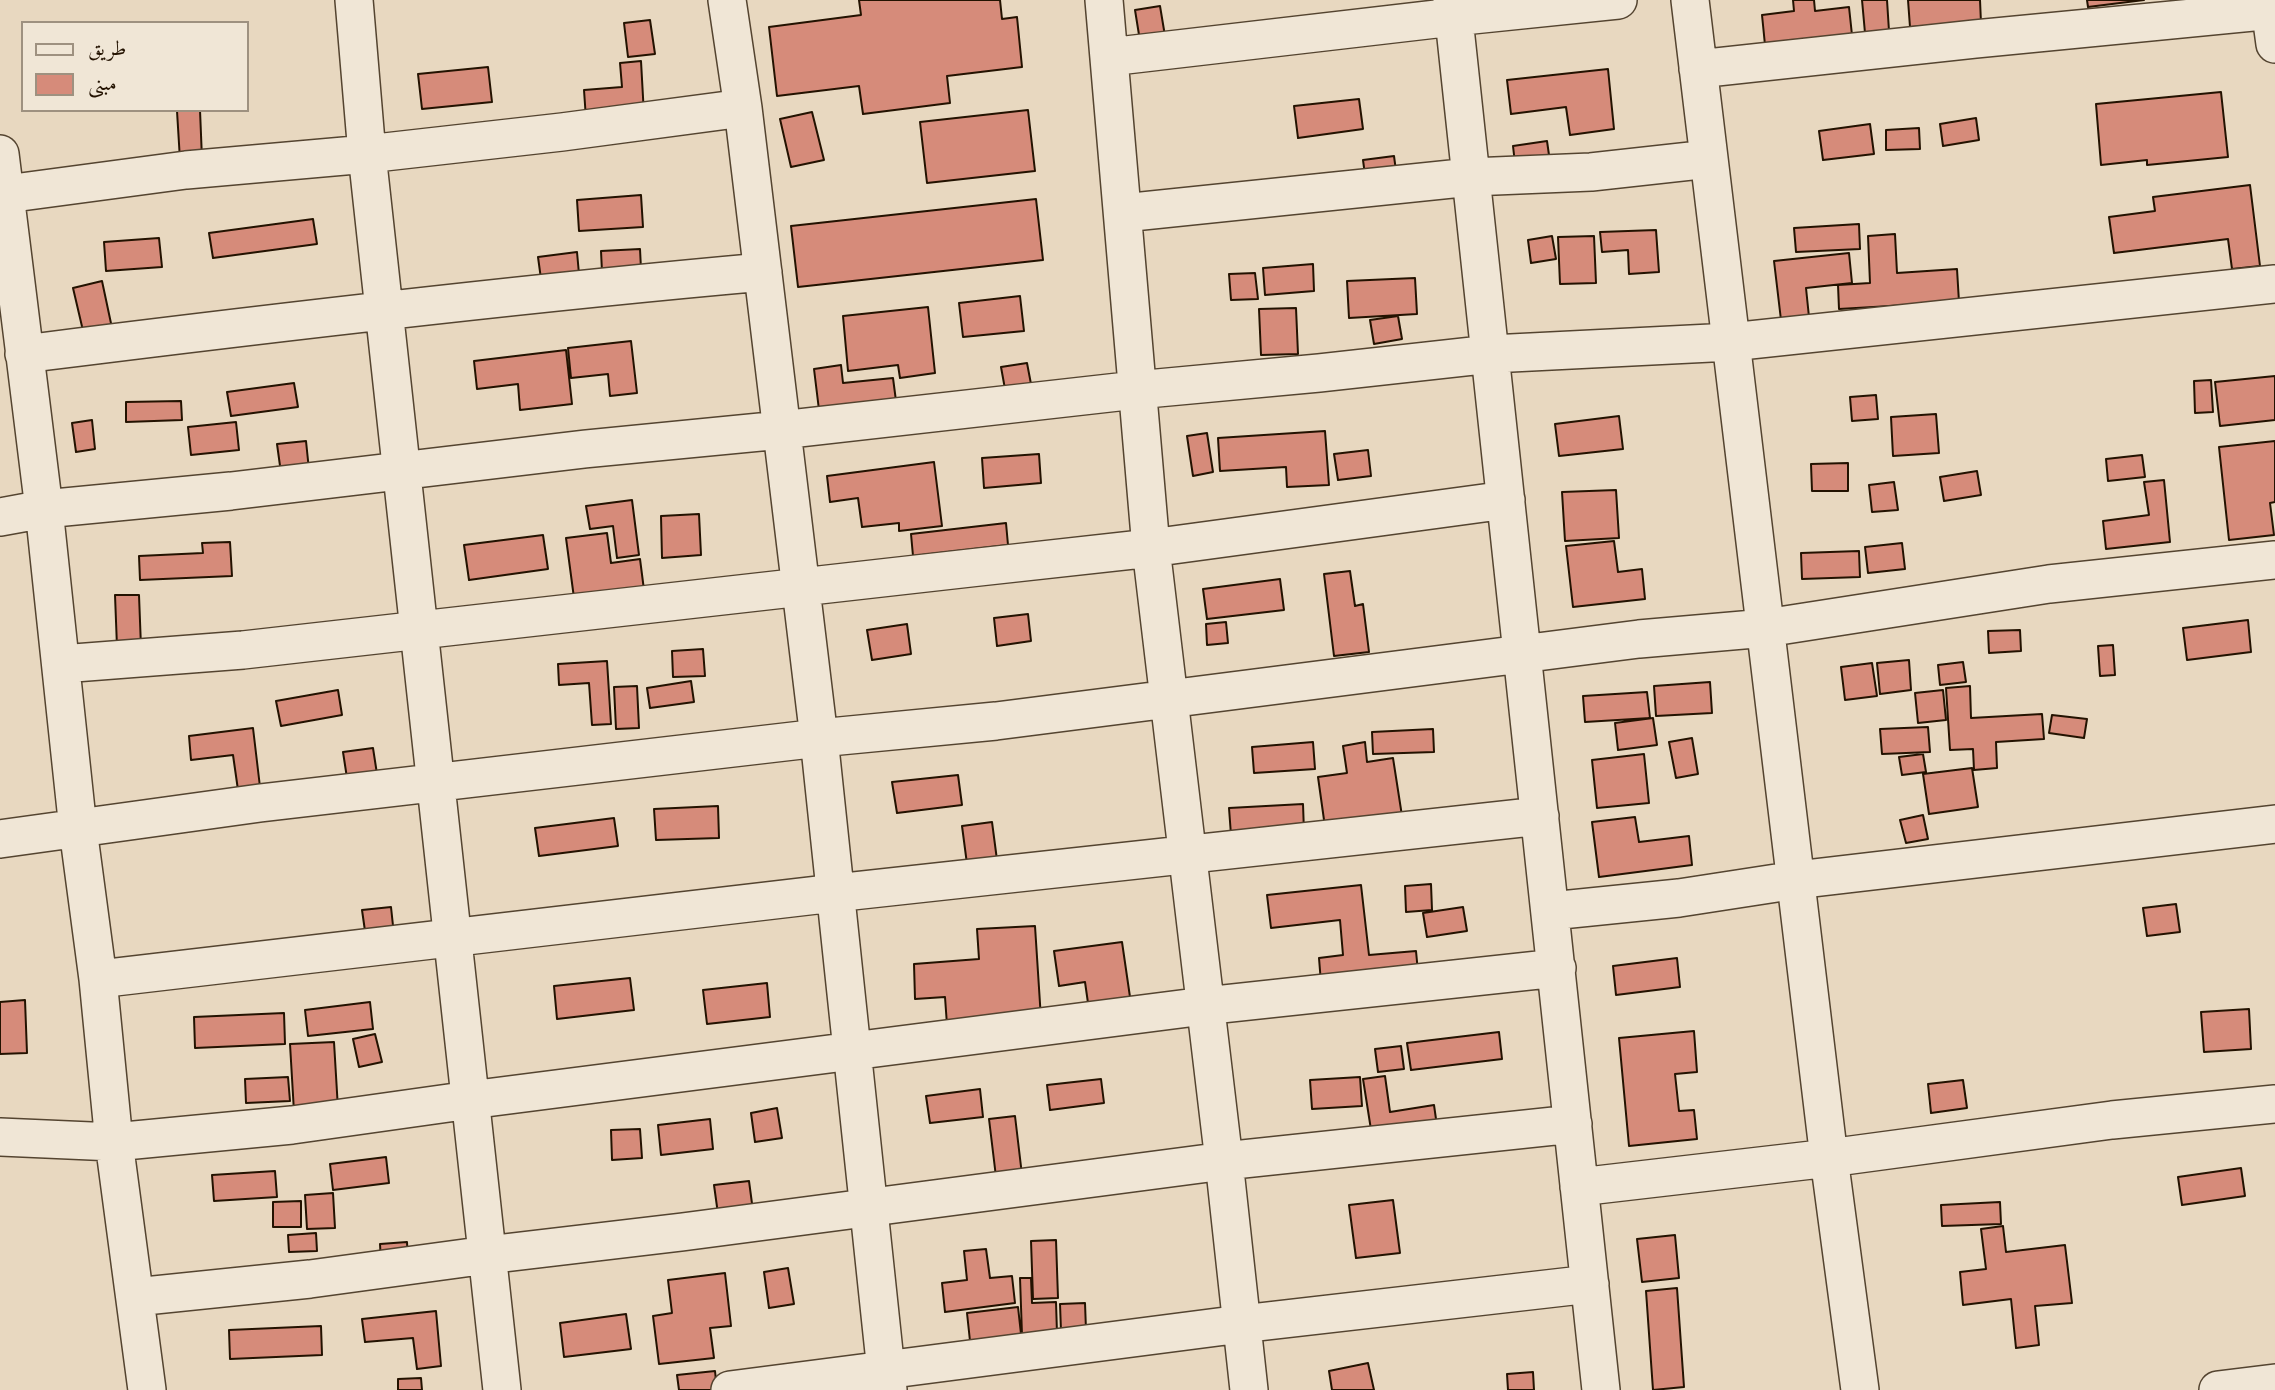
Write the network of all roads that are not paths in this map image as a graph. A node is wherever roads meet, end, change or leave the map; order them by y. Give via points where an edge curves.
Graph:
1 (354, 0) edge
2 (727, 0) edge
3 (1104, 0) edge
4 (1618, 0) edge
5 (1690, 0) edge
6 (1453, 8) edge
7 (2272, 16) edge
8 (1109, 57) junction
9 (1698, 69) junction
10 (743, 108) junction
11 (0, 154) edge
12 (367, 154) junction
13 (1709, 159) junction
14 (1471, 177) junction
15 (6, 194) junction
16 (1123, 213) junction
17 (763, 272) junction
18 (2275, 284) edge
19 (384, 309) junction
20 (1731, 342) junction
21 (24, 354) junction
22 (1491, 354) junction
23 (1136, 390) junction
24 (781, 430) junction
25 (403, 470) junction
26 (1506, 500) junction
27 (44, 509) junction
28 (0, 517) edge
29 (1151, 548) junction
30 (2275, 560) edge
31 (799, 587) junction
32 (1766, 628) junction
33 (418, 631) junction
34 (1524, 655) junction
35 (61, 664) junction
36 (1168, 698) junction
37 (819, 738) junction
38 (435, 783) junction
39 (1540, 816) junction
40 (2275, 824) edge
41 (78, 829) junction
42 (0, 839) edge
43 (1186, 854) junction
44 (1796, 880) junction
45 (834, 893) junction
46 (1551, 911) junction
47 (452, 938) junction
48 (1557, 968) junction
49 (98, 979) junction
50 (1204, 1006) junction
51 (851, 1052) junction
52 (470, 1100) junction
53 (2275, 1104) edge
54 (1573, 1124) junction
55 (0, 1137) edge
56 (114, 1142) junction
57 (1829, 1158) junction
58 (1224, 1161) junction
59 (1579, 1187) junction
60 (869, 1207) junction
61 (487, 1255) junction
62 (1590, 1284) junction
63 (135, 1297) junction
64 (1241, 1324) junction
65 (887, 1380) edge
66 (2275, 1383) edge
67 (147, 1390) edge
68 (502, 1390) edge
69 (730, 1390) edge
70 (1249, 1390) edge
71 (1601, 1390) edge
72 (1860, 1390) edge
73 (2218, 1390) edge

1 - 12 street
2 - 10 street
3 - 8 street
4 - 6 street
5 - 9 street
6 - 8 street
6 - 14 street
7 - 9 street via 1975,39
8 - 16 street
9 - 13 street
10 - 12 street
10 - 17 street
11 - 15 street
12 - 15 street via 186,170
12 - 19 street
13 - 14 street via 1591,172
13 - 20 street
14 - 16 street
14 - 22 street
15 - 21 street
16 - 23 street
17 - 19 street
17 - 24 street
18 - 20 street
19 - 21 street
19 - 25 street
20 - 22 street
20 - 32 street
21 - 27 street
22 - 23 street
22 - 26 street
23 - 24 street
23 - 29 street
24 - 25 street
24 - 31 street
25 - 27 street
25 - 33 street
26 - 29 street
26 - 34 street
27 - 28 street
27 - 35 street
29 - 31 street
29 - 36 street
30 - 32 street via 2049,584
31 - 33 street
31 - 37 street
32 - 34 street
32 - 44 street
33 - 35 street
33 - 38 street
34 - 36 street
34 - 39 street
35 - 41 street
36 - 37 street
36 - 43 street
37 - 38 street
37 - 45 street
38 - 41 street
38 - 47 street
39 - 43 street
39 - 46 street
40 - 44 street
41 - 42 street
41 - 49 street
43 - 45 street
43 - 50 street
44 - 46 street
44 - 57 street
45 - 47 street
45 - 51 street
46 - 48 street
47 - 49 street
47 - 52 street
48 - 50 street
48 - 54 street
49 - 56 street
50 - 51 street
50 - 58 street
51 - 52 street
51 - 60 street
52 - 56 street via 292,1125
52 - 61 street
53 - 57 street via 2112,1120
54 - 58 street
54 - 59 street
55 - 56 street
56 - 63 street
57 - 59 street
57 - 72 street
58 - 60 street
58 - 64 street
59 - 62 street
60 - 61 street
60 - 65 street
61 - 63 street
61 - 68 street
62 - 64 street
62 - 71 street
63 - 67 street
64 - 65 street
64 - 70 street
65 - 69 street
66 - 73 street

